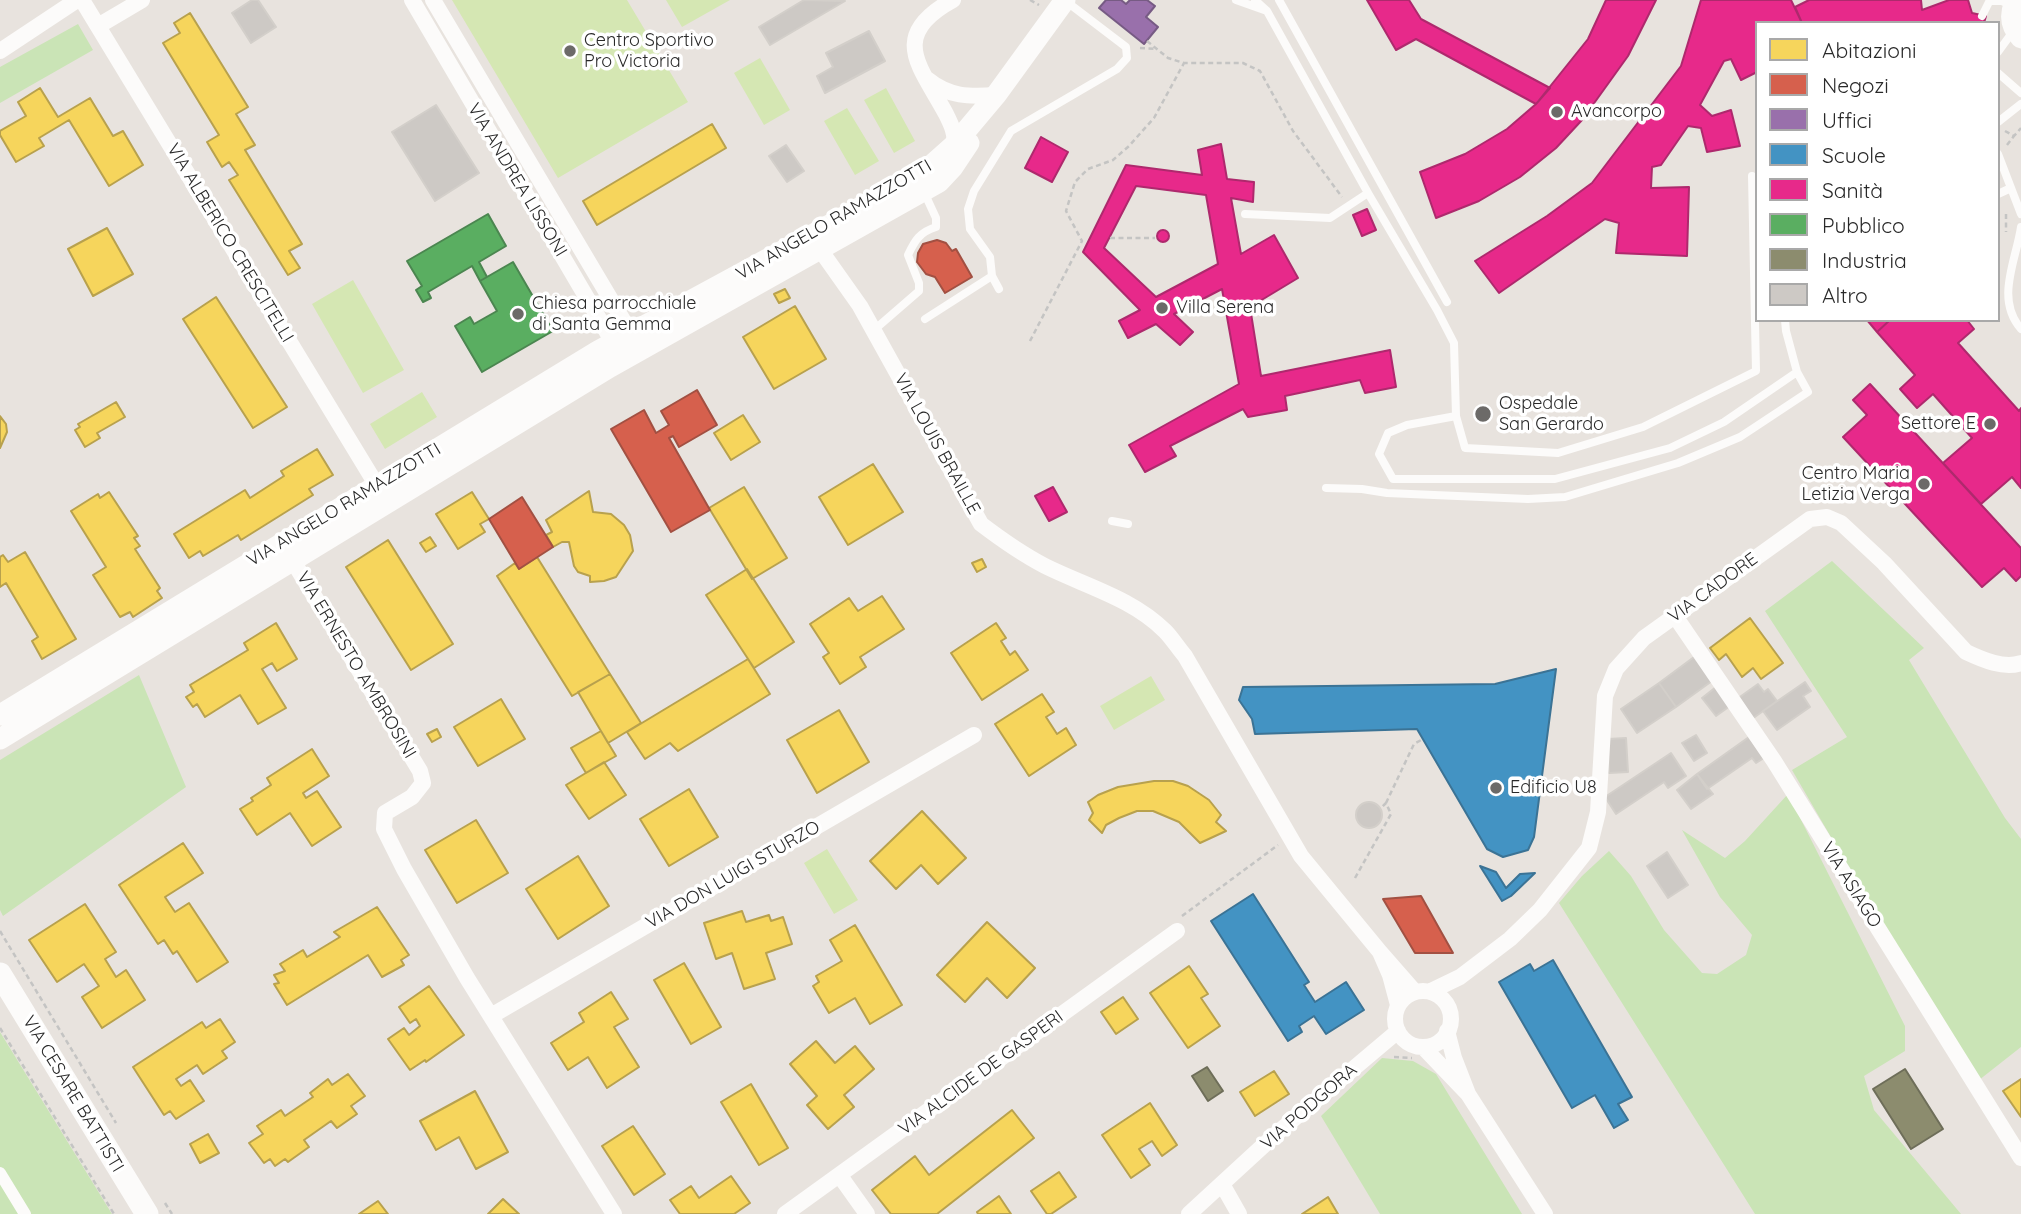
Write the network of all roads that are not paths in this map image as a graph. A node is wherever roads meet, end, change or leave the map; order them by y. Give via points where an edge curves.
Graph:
1 (142, 0) edge
2 (412, 0) edge
3 (433, 0) edge
4 (953, 0) edge
5 (1065, 0) edge
6 (1236, 0) edge
7 (1255, 0) edge
8 (1279, 0) edge
9 (1991, 0) edge
10 (70, 2) edge
11 (2015, 3) edge
12 (1267, 11) junction
13 (1982, 16) dead end
14 (98, 26) junction
15 (2018, 34) edge
16 (2000, 50) edge
17 (0, 51) edge
18 (2000, 75) edge
19 (922, 76) junction
20 (2021, 93) edge
21 (996, 95) junction
22 (2021, 104) edge
23 (2000, 122) edge
24 (954, 145) junction
25 (2000, 159) edge
26 (1752, 176) dead end
27 (2011, 188) junction
28 (923, 191) junction
29 (1368, 193) junction
30 (2000, 193) edge
31 (1245, 214) dead end
32 (2021, 214) edge
33 (2021, 228) edge
34 (815, 243) junction
35 (992, 276) junction
36 (2002, 284) edge
37 (999, 289) dead end
38 (1447, 302) dead end
39 (925, 319) dead end
40 (1785, 322) edge
41 (2021, 329) edge
42 (874, 330) junction
43 (627, 346) junction
44 (1797, 373) junction
45 (1456, 416) junction
46 (1326, 488) dead end
47 (382, 494) junction
48 (1112, 521) dead end
49 (1128, 524) dead end
50 (293, 561) junction
51 (1675, 616) junction
52 (2021, 663) edge
53 (78, 680) junction
54 (0, 716) edge
55 (974, 735) dead end
56 (0, 739) edge
57 (1177, 931) road end
58 (1380, 952) junction
59 (0, 974) edge
60 (1423, 991) junction
61 (1398, 1005) junction
62 (491, 1016) junction
63 (1398, 1031) junction
64 (1447, 1031) junction
65 (1422, 1055) junction
66 (1468, 1094) junction
67 (2021, 1158) edge
68 (0, 1172) edge
69 (840, 1176) junction
70 (1222, 1184) junction
71 (156, 1208) edge
72 (26, 1214) edge
73 (614, 1214) edge
74 (786, 1214) edge
75 (867, 1214) edge
76 (1189, 1214) edge
77 (1239, 1214) edge
78 (1545, 1214) edge

1 - 14 street
2 - 43 street, VIA ANDREA LISSONI
3 - 43 street, VIA ANDREA LISSONI
4 - 19 street via 929,16 919,30 915,54
5 - 21 street
5 - 35 lane via 1126,47 1127,58 1011,131 968,209 970,229 990,257
6 - 12 lane
7 - 12 lane
8 - 38 lane
9 - 11 lane
9 - 13 lane
10 - 14 street, VIA ALBERICO CRESCITELLI
10 - 17 street
11 - 15 street via 2011,22
12 - 29 lane
14 - 47 street, VIA ALBERICO CRESCITELLI
15 - 16 lane
18 - 20 lane
19 - 21 street via 956,95
19 - 24 street via 950,124
21 - 24 street, VIA ANGELO RAMAZZOTTI
21 - 28 street, VIA ANGELO RAMAZZOTTI via 953,167
22 - 23 lane
24 - 34 street, VIA ANGELO RAMAZZOTTI via 927,169
25 - 27 lane
26 - 45 lane via 1756,371 1643,427 1558,453 1465,448
27 - 30 lane
27 - 32 lane
28 - 34 street, VIA ANGELO RAMAZZOTTI
28 - 42 lane via 936,227 923,231 908,256 919,291
29 - 31 lane via 1330,218
29 - 45 lane via 1454,344
33 - 36 lane via 2018,248
34 - 42 street, VIA LOUIS BRAILLE
34 - 43 street, VIA ANGELO RAMAZZOTTI
35 - 37 lane
35 - 39 lane
36 - 41 lane
40 - 44 lane
42 - 58 street, VIA LOUIS BRAILLE via 981,524 1017,550 1109,594 1164,631 1185,656 1313,873
43 - 47 street, VIA ANGELO RAMAZZOTTI
44 - 45 lane via 1724,422 1670,448 1568,476 1393,479 1379,454 1388,433
44 - 46 lane via 1808,392 1740,437 1678,463 1564,497
47 - 50 street, VIA ANGELO RAMAZZOTTI
47 - 53 street, VIA ANGELO RAMAZZOTTI
48 - 49 lane
50 - 53 street, VIA ANGELO RAMAZZOTTI
50 - 62 street, VIA ERNESTO AMBROSINI via 420,771 423,783 412,797 386,813 384,829
51 - 52 street, VIA CADORE via 1810,519 1827,517 1841,523 1884,563 1966,652 2013,666
51 - 60 street, VIA CADORE via 1644,638 1616,668 1605,696 1595,831 1582,859 1510,939 1460,977
51 - 67 street, VIA ASIAGO via 1774,761
53 - 54 street, VIA ANGELO RAMAZZOTTI
53 - 56 street, VIA ANGELO RAMAZZOTTI
55 - 62 street, VIA DON LUIGI STURZO
57 - 69 street, VIA ALCIDE DE GASPERI
58 - 60 street, VIA LOUIS BRAILLE
58 - 61 street
59 - 71 main road, VIA CESARE BATTISTI
60 - 61 street
60 - 64 street via 1440,996 1447,1005
61 - 63 street
62 - 73 street
63 - 65 street
63 - 70 street, VIA PODGORA
64 - 65 street
64 - 66 street
65 - 66 street
66 - 78 street
68 - 72 street
69 - 74 street, VIA ALCIDE DE GASPERI
69 - 75 street
70 - 76 street, VIA PODGORA
70 - 77 street

